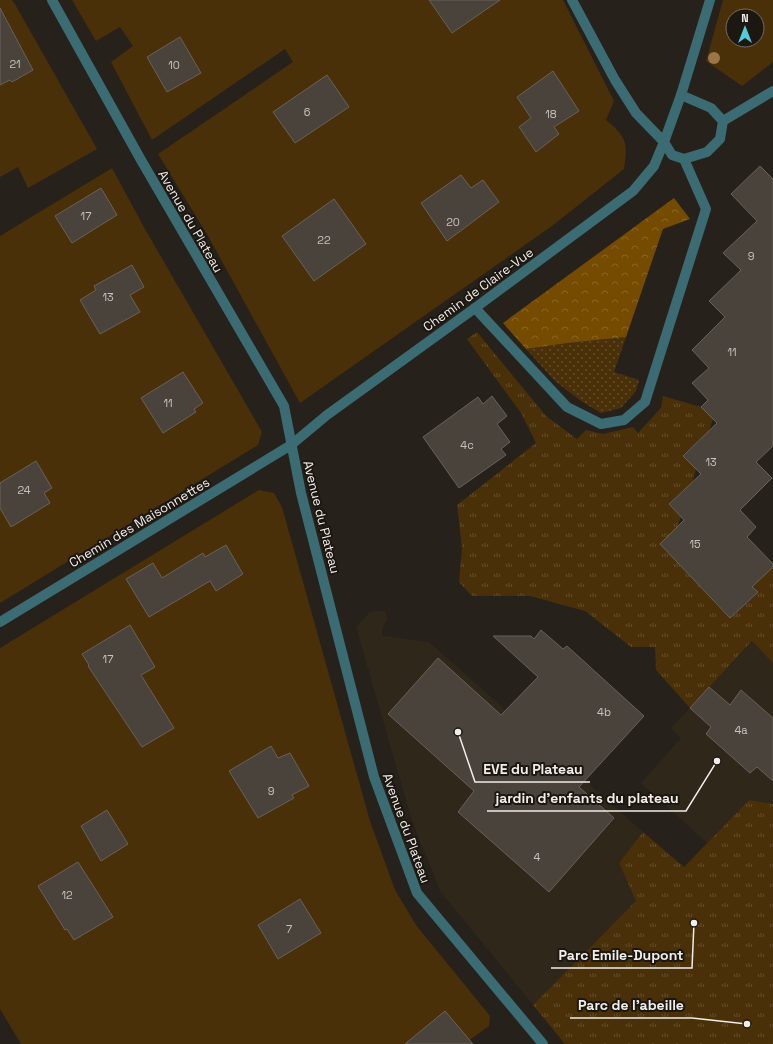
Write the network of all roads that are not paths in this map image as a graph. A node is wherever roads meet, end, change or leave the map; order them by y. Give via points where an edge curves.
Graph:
1 (52, 0) edge
2 (572, 0) edge
3 (710, 0) edge
4 (773, 92) edge
5 (681, 95) junction
6 (723, 121) junction
7 (664, 142) junction
8 (684, 159) junction
9 (475, 308) junction
10 (291, 445) junction
11 (0, 622) edge
12 (543, 1044) edge

1 - 10 street, Avenue du Plateau via 141,160 284,406
2 - 7 street via 614,80 636,113
3 - 5 street
4 - 6 street
5 - 6 street via 711,108
5 - 7 street
6 - 8 street via 720,139 707,152
7 - 8 street via 672,155
7 - 9 street, Chemin de Claire-Vue via 654,166 632,191
8 - 9 street via 706,209 644,402 624,420 601,424 567,408
9 - 10 street, Chemin de Claire-Vue via 326,414
10 - 11 street, Chemin des Maisonnettes
10 - 12 street, Avenue du Plateau via 374,777 416,894

